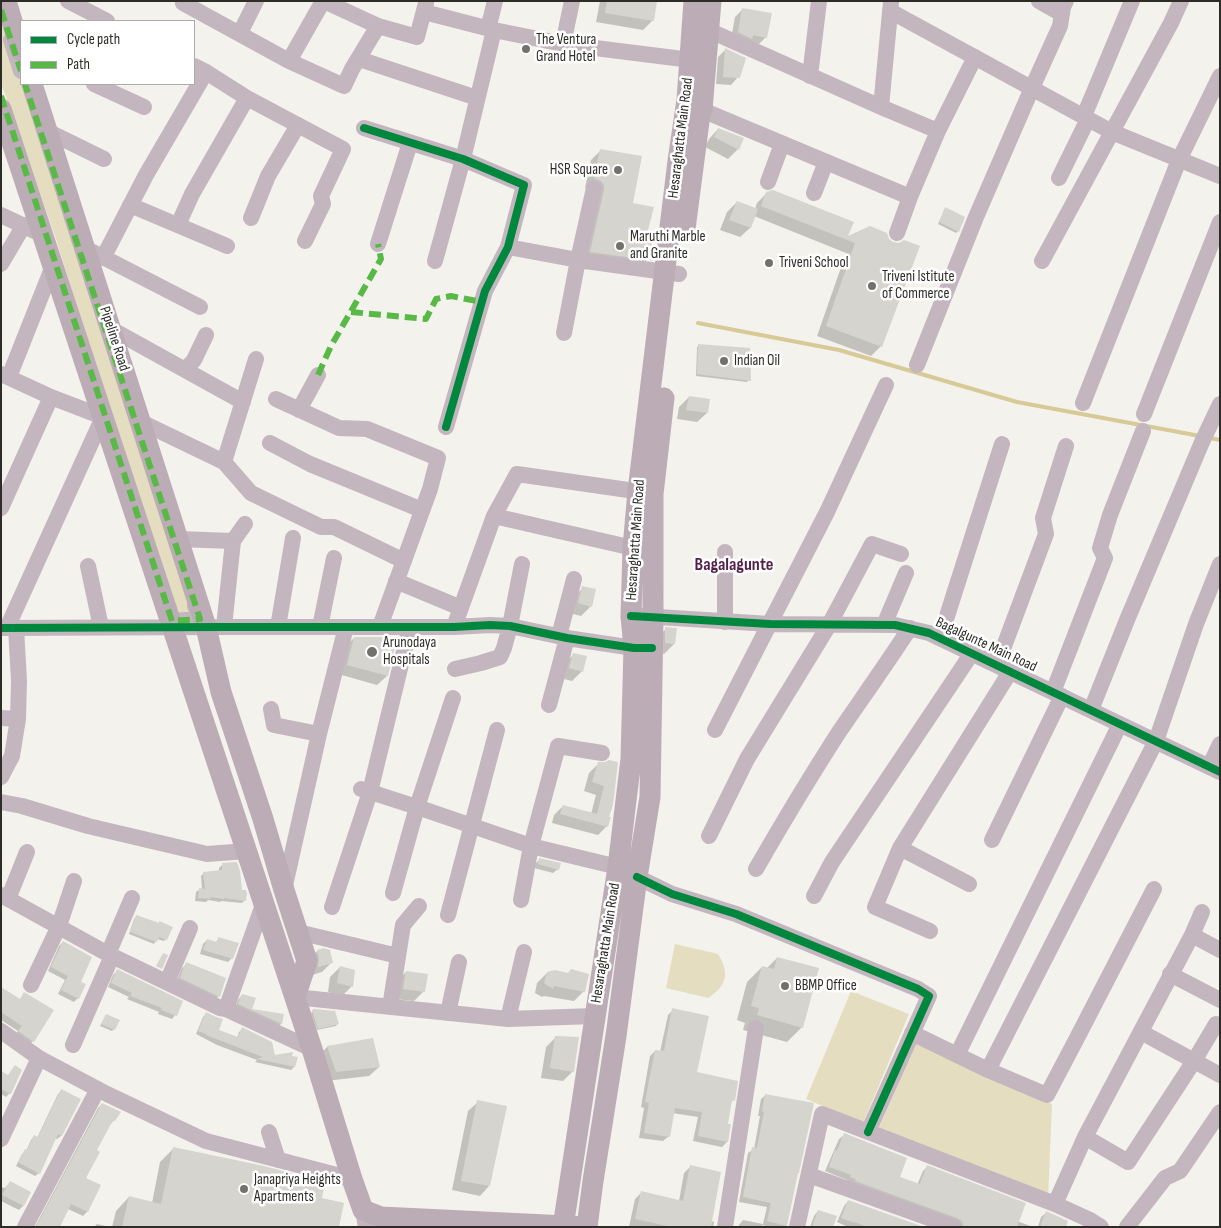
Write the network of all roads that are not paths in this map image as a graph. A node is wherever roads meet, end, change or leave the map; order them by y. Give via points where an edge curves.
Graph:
1 (6, 1) edge
2 (68, 1) edge
3 (184, 1) edge
4 (256, 1) edge
5 (324, 1) edge
6 (495, 1) edge
7 (572, 1) edge
8 (694, 1) edge
9 (711, 1) edge
10 (819, 1) edge
11 (1039, 1) edge
12 (1132, 1) edge
13 (1182, 1) edge
14 (891, 6) edge
15 (425, 7) edge
16 (1064, 8) edge
17 (1, 10) edge
18 (105, 20) edge
19 (378, 26) junction
20 (700, 28) junction
21 (491, 29) junction
22 (240, 33) junction
23 (563, 44) junction
24 (20, 47) edge
25 (976, 57) junction
26 (359, 59) junction
27 (691, 60) junction
28 (289, 61) junction
29 (20, 68) edge
30 (200, 69) edge
31 (810, 76) junction
32 (1220, 76) edge
33 (25, 85) edge
34 (32, 85) edge
35 (96, 85) edge
36 (192, 85) edge
37 (1032, 88) junction
38 (1, 96) edge
39 (247, 98) junction
40 (478, 98) junction
41 (144, 107) dead end
42 (882, 107) junction
43 (1, 110) edge
44 (702, 110) junction
45 (1086, 118) junction
46 (298, 125) junction
47 (364, 128) dead end
48 (938, 130) junction
49 (47, 131) junction
50 (1112, 132) junction
51 (410, 143) junction
52 (782, 144) junction
53 (8, 150) edge
54 (104, 159) dead end
55 (463, 159) junction
56 (1179, 160) junction
57 (826, 162) junction
58 (1220, 176) edge
59 (1059, 178) dead end
60 (768, 182) dead end
61 (594, 188) dead end
62 (814, 193) dead end
63 (910, 197) junction
64 (130, 205) junction
65 (1, 215) edge
66 (251, 218) dead end
67 (1220, 222) edge
68 (24, 225) junction
69 (178, 225) junction
70 (897, 233) dead end
71 (43, 235) junction
72 (305, 241) dead end
73 (378, 244) dead end
74 (227, 246) dead end
75 (508, 247) junction
76 (94, 253) junction
77 (578, 260) junction
78 (1042, 261) dead end
79 (435, 262) dead end
80 (1, 264) edge
81 (53, 266) junction
82 (672, 273) junction
83 (200, 307) dead end
84 (111, 329) junction
85 (564, 333) dead end
86 (206, 334) dead end
87 (256, 359) dead end
88 (917, 365) dead end
89 (185, 370) junction
90 (3, 375) edge
91 (318, 375) dead end
92 (886, 385) dead end
93 (51, 397) junction
94 (276, 399) dead end
95 (243, 402) junction
96 (1083, 403) dead end
97 (1220, 404) edge
98 (299, 410) junction
99 (1144, 414) dead end
100 (103, 417) junction
101 (140, 422) junction
102 (446, 427) dead end
103 (1143, 432) dead end
104 (270, 443) dead end
105 (1002, 444) dead end
106 (1066, 446) dead end
107 (224, 462) junction
108 (645, 493) junction
109 (1, 508) edge
110 (422, 510) junction
111 (494, 516) junction
112 (245, 524) dead end
113 (293, 538) dead end
114 (178, 539) junction
115 (233, 541) junction
116 (633, 548) junction
117 (725, 552) dead end
118 (901, 554) dead end
119 (334, 558) dead end
120 (404, 561) junction
121 (522, 564) dead end
122 (1220, 564) edge
123 (88, 566) dead end
124 (906, 573) dead end
125 (574, 579) dead end
126 (396, 581) junction
127 (460, 608) junction
128 (631, 616) junction
129 (653, 617) junction
130 (725, 622) junction
131 (770, 624) junction
132 (830, 624) junction
133 (884, 625) junction
134 (510, 626) junction
135 (173, 627) junction
136 (215, 627) junction
137 (278, 627) junction
138 (320, 627) junction
139 (346, 627) junction
140 (381, 627) junction
141 (410, 627) junction
142 (454, 627) junction
143 (8, 628) edge
144 (101, 628) junction
145 (910, 628) junction
146 (563, 637) junction
147 (940, 638) junction
148 (643, 648) junction
149 (972, 653) junction
150 (1004, 668) junction
151 (455, 669) dead end
152 (1057, 694) junction
153 (453, 698) dead end
154 (550, 705) dead end
155 (271, 709) dead end
156 (1091, 710) junction
157 (1, 718) edge
158 (18, 719) junction
159 (1120, 724) junction
160 (497, 730) dead end
161 (715, 730) dead end
162 (319, 734) junction
163 (1156, 741) junction
164 (1220, 744) edge
165 (602, 752) dead end
166 (1214, 770) edge
167 (1, 777) edge
168 (365, 790) junction
169 (1, 802) edge
170 (417, 806) junction
171 (472, 826) junction
172 (709, 836) dead end
173 (992, 840) dead end
174 (531, 846) junction
175 (900, 848) junction
176 (27, 852) dead end
177 (247, 852) junction
178 (618, 867) junction
179 (756, 869) dead end
180 (638, 877) junction
181 (74, 881) dead end
182 (969, 884) dead end
183 (1154, 889) dead end
184 (284, 890) junction
185 (393, 892) dead end
186 (814, 896) dead end
187 (5, 897) edge
188 (132, 898) dead end
189 (521, 900) dead end
190 (264, 902) junction
191 (420, 906) dead end
192 (332, 907) dead end
193 (1202, 912) dead end
194 (448, 915) dead end
195 (59, 926) junction
196 (190, 928) dead end
197 (930, 931) dead end
198 (298, 932) junction
199 (1192, 935) junction
200 (1220, 950) edge
201 (524, 952) dead end
202 (110, 955) junction
203 (398, 956) junction
204 (459, 962) dead end
205 (1170, 974) junction
206 (167, 982) junction
207 (31, 985) dead end
208 (295, 997) junction
209 (1220, 1000) edge
210 (390, 1007) junction
211 (226, 1009) junction
212 (448, 1013) junction
213 (594, 1016) junction
214 (508, 1019) junction
215 (1216, 1024) dead end
216 (756, 1028) dead end
217 (1, 1031) edge
218 (1141, 1032) junction
219 (912, 1033) junction
220 (73, 1045) dead end
221 (312, 1049) junction
222 (957, 1055) junction
223 (39, 1058) junction
224 (1194, 1061) junction
225 (988, 1070) junction
226 (1220, 1075) edge
227 (98, 1089) junction
228 (1220, 1112) edge
229 (269, 1132) dead end
230 (868, 1132) junction
231 (1085, 1137) junction
232 (1, 1140) edge
233 (278, 1160) junction
234 (809, 1175) junction
235 (352, 1179) junction
236 (1055, 1204) junction
237 (364, 1218) edge
238 (1092, 1224) edge
239 (563, 1226) edge
240 (25, 1227) edge
241 (587, 1227) edge
242 (725, 1227) edge
243 (798, 1227) edge
244 (954, 1227) edge
245 (1127, 1227) edge

1 - 24 main road
2 - 18 street
3 - 22 street
4 - 22 street
5 - 19 street
5 - 28 street
6 - 21 street
7 - 23 street
8 - 20 main road, Hesaraghatta Main Road
9 - 20 main road, Hesaraghatta Main Road
10 - 31 street
11 - 16 street
12 - 45 street
13 - 50 street
14 - 25 street
14 - 42 street
15 - 19 street via 417,37
15 - 21 street
16 - 37 street via 1060,26
17 - 29 street
19 - 26 street
20 - 27 main road, Hesaraghatta Main Road
20 - 31 street
20 - 44 main road, Hesaraghatta Main Road
21 - 23 street
21 - 40 street
22 - 28 street
23 - 27 street
25 - 37 street
25 - 48 street
26 - 28 street via 344,86
26 - 40 street
27 - 82 main road, Hesaraghatta Main Road via 678,161
30 - 39 street
31 - 42 street
32 - 56 street
33 - 38 street via 200,619 172,621
34 - 49 main road, Pipeline Road
35 - 41 street
36 - 64 street
37 - 45 street
37 - 88 street
39 - 46 street
39 - 69 street
40 - 55 street
42 - 48 street
43 - 53 main road
44 - 52 street
44 - 82 main road, Hesaraghatta Main Road
45 - 50 street
45 - 59 street
46 - 66 street via 268,176
46 - 72 street via 343,150 321,196 323,204
47 - 51 street
48 - 63 street
49 - 54 street
49 - 76 main road, Pipeline Road
50 - 56 street
50 - 78 street
51 - 55 street
51 - 73 street
52 - 57 street
52 - 60 street
53 - 71 main road
55 - 75 street via 524,185
55 - 79 street
56 - 58 street
56 - 96 street
57 - 62 street
57 - 63 street
61 - 77 street
63 - 70 street
64 - 69 street
64 - 76 street
65 - 68 street
67 - 99 street
68 - 71 street
68 - 80 street
69 - 74 street
71 - 81 main road
75 - 77 street
75 - 102 street via 484,291
76 - 83 street
76 - 84 main road, Pipeline Road
77 - 82 street
77 - 85 street
81 - 90 street
81 - 100 main road
82 - 108 main road, Hesaraghatta Main Road
84 - 89 street
84 - 101 main road, Pipeline Road
86 - 89 street via 194,360
87 - 95 street
89 - 95 street
90 - 93 street
91 - 98 street
92 - 131 street
93 - 100 street
93 - 109 street
94 - 98 street
95 - 107 street
97 - 156 street
98 - 110 street via 339,428 367,429 438,458
100 - 135 main road
100 - 143 street
101 - 107 street
101 - 114 main road, Pipeline Road
103 - 152 street via 1100,548 1105,558
104 - 110 street via 310,464
105 - 147 street
106 - 150 street via 1043,518 1046,534
107 - 120 street via 251,493 321,527 334,527
108 - 111 street via 517,474
108 - 116 main road, Hesaraghatta Main Road
108 - 129 main road, Hesaraghatta Main Road
110 - 120 street
111 - 116 street
111 - 127 street
112 - 115 street
113 - 137 street
114 - 115 street
114 - 136 main road, Pipeline Road via 196,594
115 - 136 street
116 - 128 main road, Hesaraghatta Main Road
117 - 130 street
118 - 132 street via 872,544
119 - 138 street
120 - 126 street
121 - 134 street
122 - 163 street
123 - 144 street
124 - 133 street
125 - 146 street
126 - 127 street
126 - 140 street
127 - 142 street
128 - 129 street, Bagalgunte Main Road
128 - 148 main road, Hesaraghatta Main Road
129 - 130 street, Bagalgunte Main Road
129 - 148 main road, Hesaraghatta Main Road
130 - 131 street, Bagalgunte Main Road
131 - 132 street, Bagalgunte Main Road
131 - 161 street
132 - 133 street, Bagalgunte Main Road
132 - 172 street via 747,759
133 - 145 street, Bagalgunte Main Road
134 - 142 street
134 - 146 street
134 - 151 street via 500,657
135 - 136 street
135 - 144 street
135 - 177 main road
136 - 137 street
136 - 184 main road, Pipeline Road via 221,692
137 - 138 street
138 - 139 street
139 - 140 street
139 - 162 street
140 - 141 street
141 - 142 street
141 - 168 street
143 - 144 street
143 - 158 street via 18,681
145 - 147 street, Bagalgunte Main Road
145 - 179 street via 809,779
146 - 148 street
146 - 154 street
147 - 149 street, Bagalgunte Main Road
148 - 178 main road, Hesaraghatta Main Road
148 - 180 main road via 650,796
149 - 150 street, Bagalgunte Main Road
149 - 186 street via 832,862
150 - 152 street, Bagalgunte Main Road
150 - 175 street
152 - 156 street, Bagalgunte Main Road
152 - 173 street
153 - 170 street
155 - 162 street via 274,725
156 - 159 street, Bagalgunte Main Road
157 - 158 street
158 - 167 street via 12,756
159 - 163 street, Bagalgunte Main Road
159 - 222 street
160 - 171 street
162 - 184 street
163 - 166 street, Bagalgunte Main Road
163 - 225 street
164 - 166 street
165 - 174 street via 558,746
168 - 170 street
168 - 192 street
169 - 177 street via 207,854
170 - 171 street
170 - 185 street
171 - 174 street
171 - 194 street
174 - 178 street
174 - 189 street
175 - 182 street
175 - 197 street via 875,907
176 - 187 street
177 - 190 main road
178 - 213 main road, Hesaraghatta Main Road
180 - 219 street via 672,894 736,914 918,989 929,996
180 - 241 main road
181 - 195 street
183 - 225 street via 1047,1095
184 - 198 main road, Pipeline Road
187 - 195 street
188 - 202 street
190 - 208 main road
190 - 211 street
191 - 203 street via 403,925
193 - 199 street
195 - 202 street
195 - 207 street
196 - 206 street
198 - 203 street
198 - 208 main road, Pipeline Road via 307,961
199 - 200 street
199 - 205 street
201 - 214 street
202 - 206 street
202 - 220 street
203 - 210 street
204 - 212 street
205 - 209 street
205 - 218 street
206 - 211 street
208 - 210 street
208 - 221 main road
210 - 212 street
211 - 221 street
212 - 214 street
213 - 214 street
213 - 239 main road, Hesaraghatta Main Road
215 - 224 street
216 - 242 street
217 - 223 street
218 - 224 street
218 - 231 street
219 - 222 street
219 - 230 street
221 - 235 main road
222 - 225 street
223 - 227 street
223 - 232 street
224 - 226 street
224 - 231 street via 1128,1162
227 - 233 street via 206,1141
227 - 240 street
228 - 245 street via 1180,1171 1165,1178
229 - 233 street
230 - 234 street via 822,1114
230 - 236 street
231 - 236 street
233 - 235 street
234 - 243 street
234 - 244 street
235 - 237 main road
236 - 238 street
237 - 239 main road
239 - 241 main road

